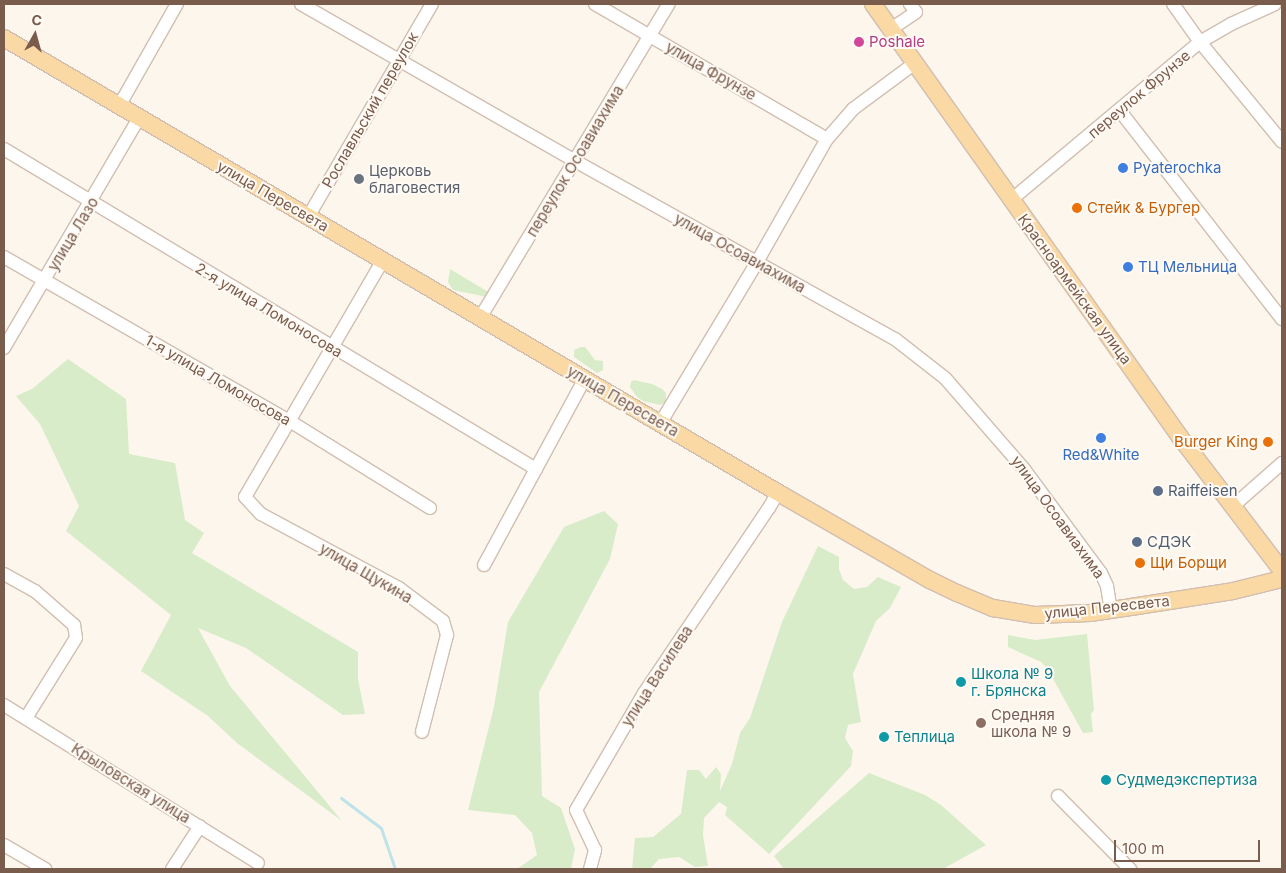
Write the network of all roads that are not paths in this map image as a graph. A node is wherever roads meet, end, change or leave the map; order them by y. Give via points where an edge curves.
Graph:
1 (177, 4) edge
2 (301, 4) edge
3 (432, 4) edge
4 (595, 4) edge
5 (669, 4) edge
6 (873, 4) edge
7 (910, 4) edge
8 (1173, 4) edge
9 (1276, 4) edge
10 (891, 29) junction
11 (651, 36) junction
12 (4, 38) edge
13 (1200, 42) junction
14 (400, 60) junction
15 (915, 63) junction
16 (119, 106) junction
17 (1120, 111) junction
18 (140, 118) junction
19 (827, 139) junction
20 (1282, 142) edge
21 (4, 150) edge
22 (575, 161) junction
23 (1011, 200) junction
24 (92, 202) junction
25 (308, 216) junction
26 (4, 257) edge
27 (383, 260) junction
28 (757, 262) junction
29 (44, 281) junction
30 (480, 318) junction
31 (1282, 318) edge
32 (4, 348) edge
33 (331, 348) junction
34 (585, 378) junction
35 (288, 420) junction
36 (661, 422) junction
37 (1282, 463) edge
38 (536, 469) junction
39 (778, 492) junction
40 (1232, 507) junction
41 (430, 508) dead end
42 (484, 566) dead end
43 (1282, 570) edge
44 (4, 574) edge
45 (1282, 579) edge
46 (1111, 610) junction
47 (4, 705) edge
48 (26, 718) junction
49 (422, 732) dead end
50 (1058, 796) dead end
51 (200, 826) junction
52 (4, 845) edge
53 (258, 863) dead end
54 (45, 869) edge
55 (172, 869) edge
56 (590, 869) edge
57 (1130, 869) edge

1 - 16 street
2 - 14 street, улица Осоавиахима
3 - 14 street, Рославльский переулок
4 - 11 street, улица Фрунзе
5 - 11 street, переулок Осоавиахима
6 - 10 main road, Красноармейская улица
7 - 10 street via 916,12
8 - 13 street
9 - 13 street, переулок Фрунзе
10 - 15 main road, Красноармейская улица
11 - 19 street, улица Фрунзе
11 - 22 street, переулок Осоавиахима
12 - 16 main road, улица Пересвета
13 - 17 street, переулок Фрунзе
13 - 20 street
14 - 22 street, улица Осоавиахима
14 - 25 street, Рославльский переулок
15 - 19 street via 854,109
15 - 23 main road, Красноармейская улица
16 - 18 main road, улица Пересвета
17 - 23 street, переулок Фрунзе
17 - 31 street
18 - 24 street, улица Лазо
18 - 25 main road, улица Пересвета
19 - 28 street
21 - 24 street, 2-я улица Ломоносова
22 - 28 street, улица Осоавиахима
22 - 30 street, переулок Осоавиахима
23 - 40 main road, Красноармейская улица
24 - 29 street, улица Лазо
24 - 33 street, 2-я улица Ломоносова
25 - 27 main road, улица Пересвета
26 - 29 street, 1-я улица Ломоносова
27 - 30 main road, улица Пересвета
27 - 33 street
28 - 36 street
28 - 46 street, улица Осоавиахима via 895,339 945,378 1024,469 1101,573
29 - 32 street, улица Лазо
29 - 35 street, 1-я улица Ломоносова
30 - 34 main road, улица Пересвета
33 - 35 street
33 - 38 street, 2-я улица Ломоносова
34 - 36 main road, улица Пересвета
34 - 38 street
35 - 41 street, 1-я улица Ломоносова
35 - 49 street, улица Щукина via 245,497 261,514 399,588 443,621 447,635
36 - 39 main road, улица Пересвета
37 - 40 street
38 - 42 street
39 - 46 main road, улица Пересвета via 930,580 993,608 1035,615
39 - 56 street, улица Василева via 644,693 576,810 595,850
40 - 43 main road, Красноармейская улица
44 - 48 street via 35,591 74,625 76,638
45 - 46 main road, улица Пересвета via 1234,591
47 - 48 street, Крыловская улица
48 - 51 street, Крыловская улица
50 - 57 street
51 - 53 street, Крыловская улица
51 - 55 street
52 - 54 street

